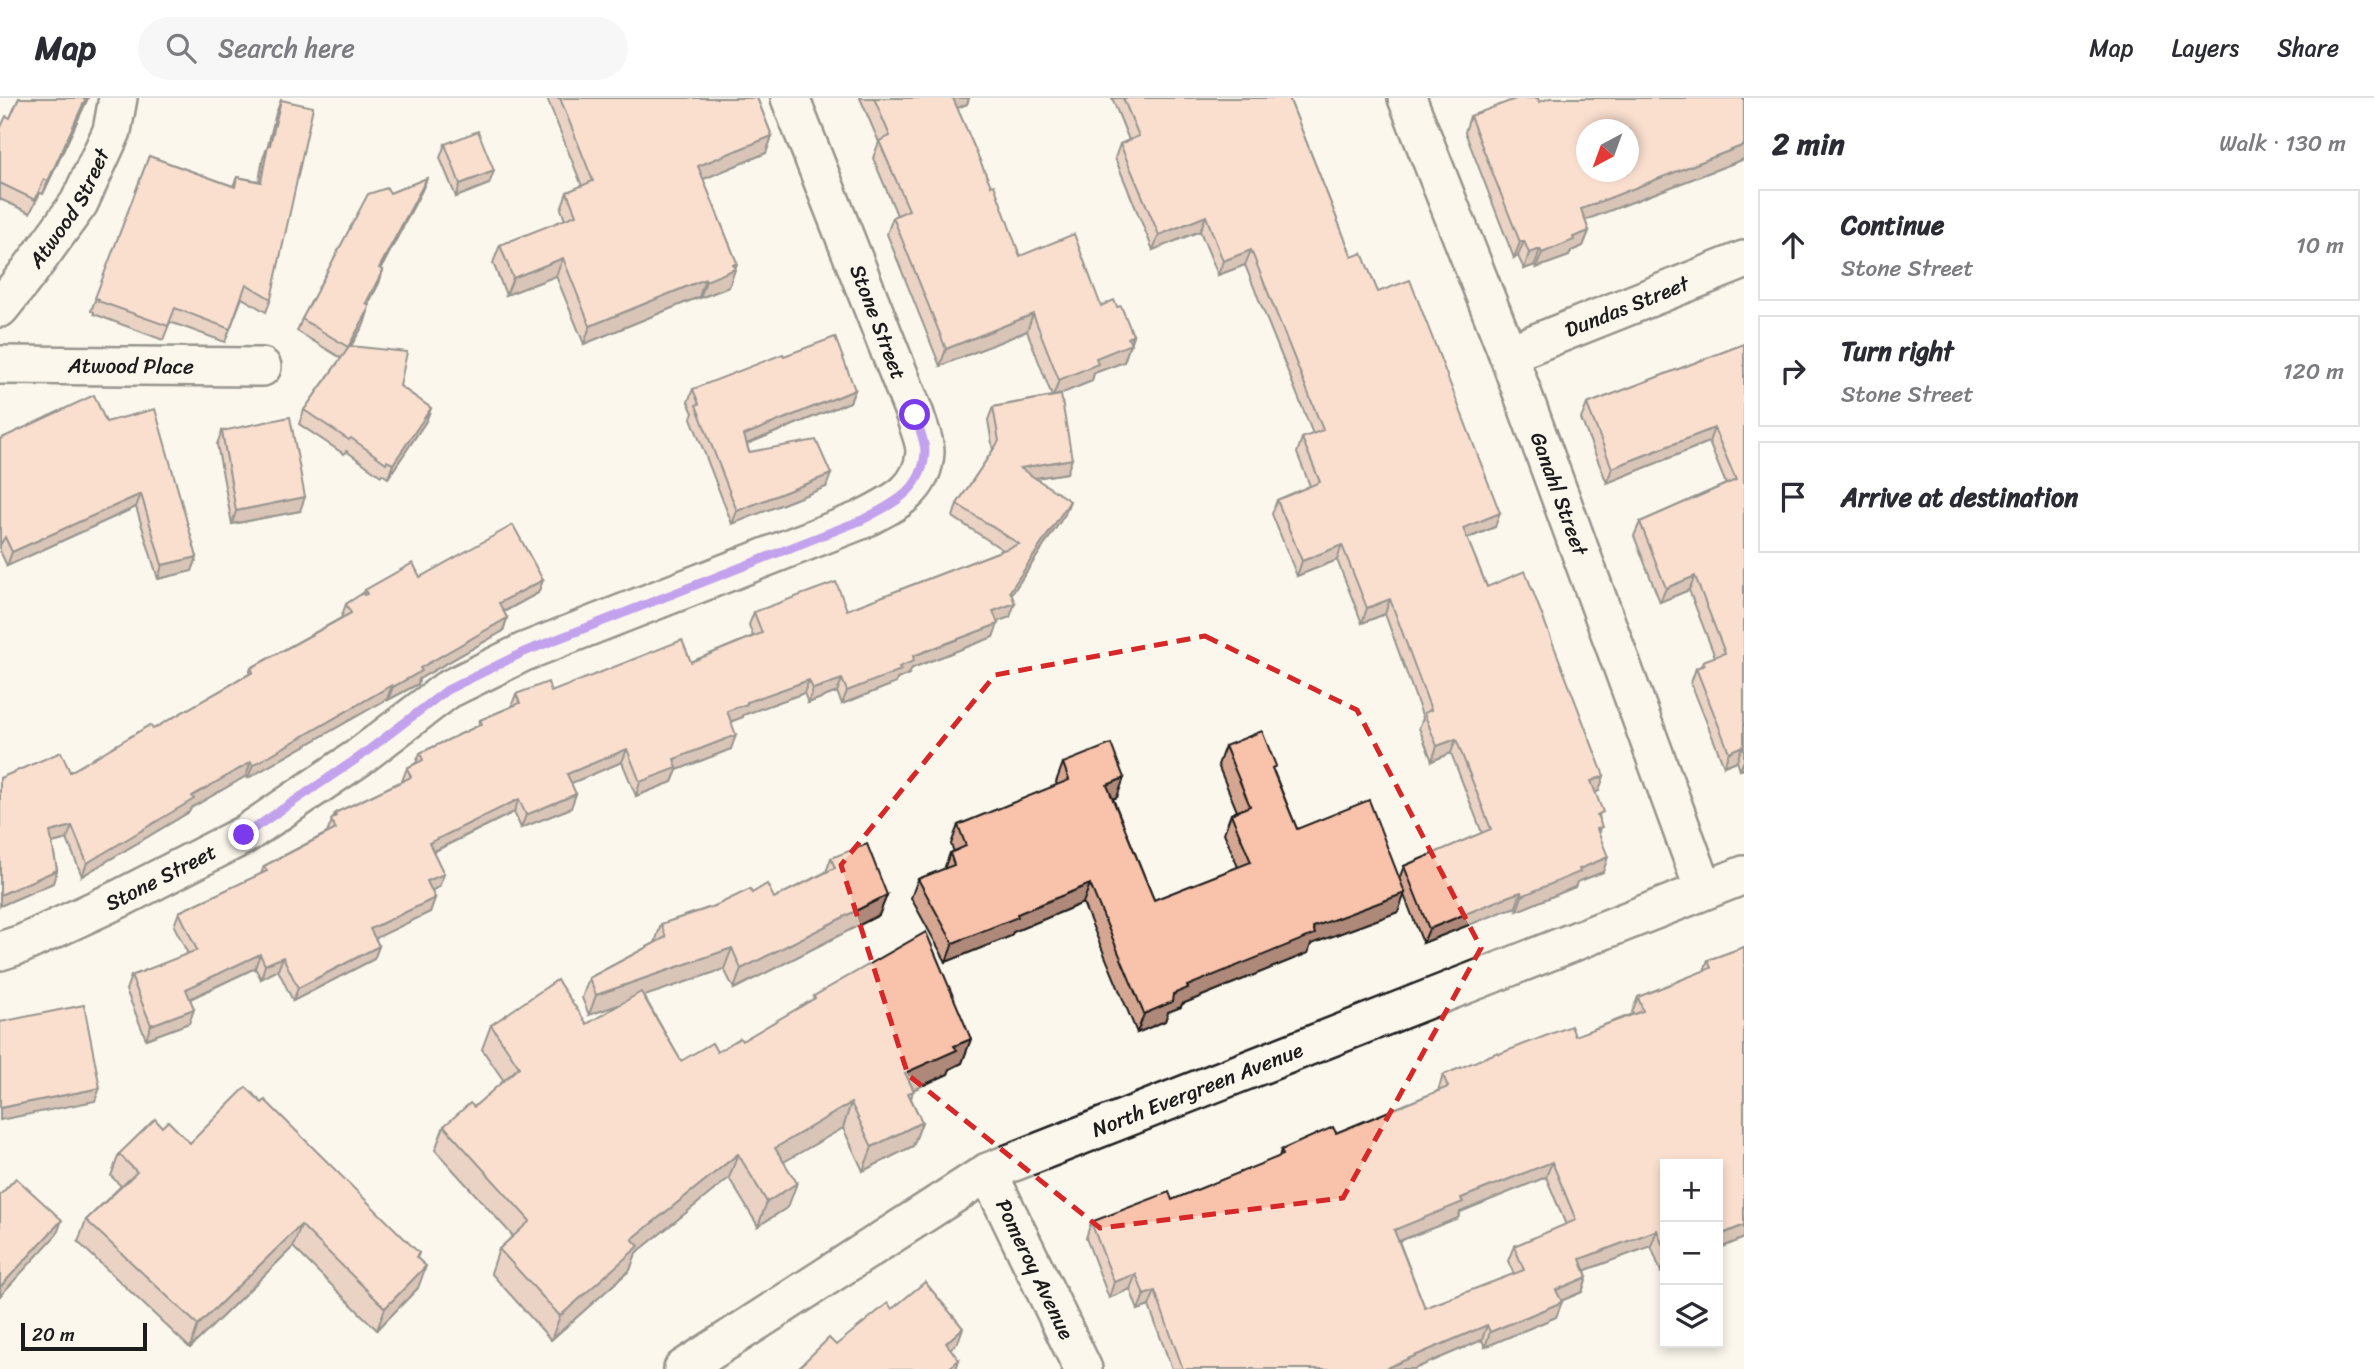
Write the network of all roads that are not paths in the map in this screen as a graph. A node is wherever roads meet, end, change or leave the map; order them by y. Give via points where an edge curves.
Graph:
1 (118, 98) edge
2 (790, 98) edge
3 (1407, 98) edge
4 (1744, 260) edge
5 (0, 308) edge
6 (1508, 354) junction
7 (0, 365) edge
8 (262, 368) dead end
9 (1744, 875) edge
10 (1704, 890) junction
11 (0, 951) edge
12 (988, 1172) junction
13 (683, 1369) edge
14 (1083, 1369) edge

1 - 5 street, Atwood Street via 112,131 79,203
2 - 11 street, Stone Street via 925,450 920,478 898,502 524,652 447,690 358,758 244,835 121,898
3 - 6 street, Ganahl Street
4 - 6 street, Dundas Street
6 - 10 street, Ganahl Street
7 - 8 street, Atwood Place
9 - 10 street, North Evergreen Avenue
10 - 12 street, North Evergreen Avenue
12 - 13 street, North Evergreen Avenue
12 - 14 street, Pomeroy Avenue

